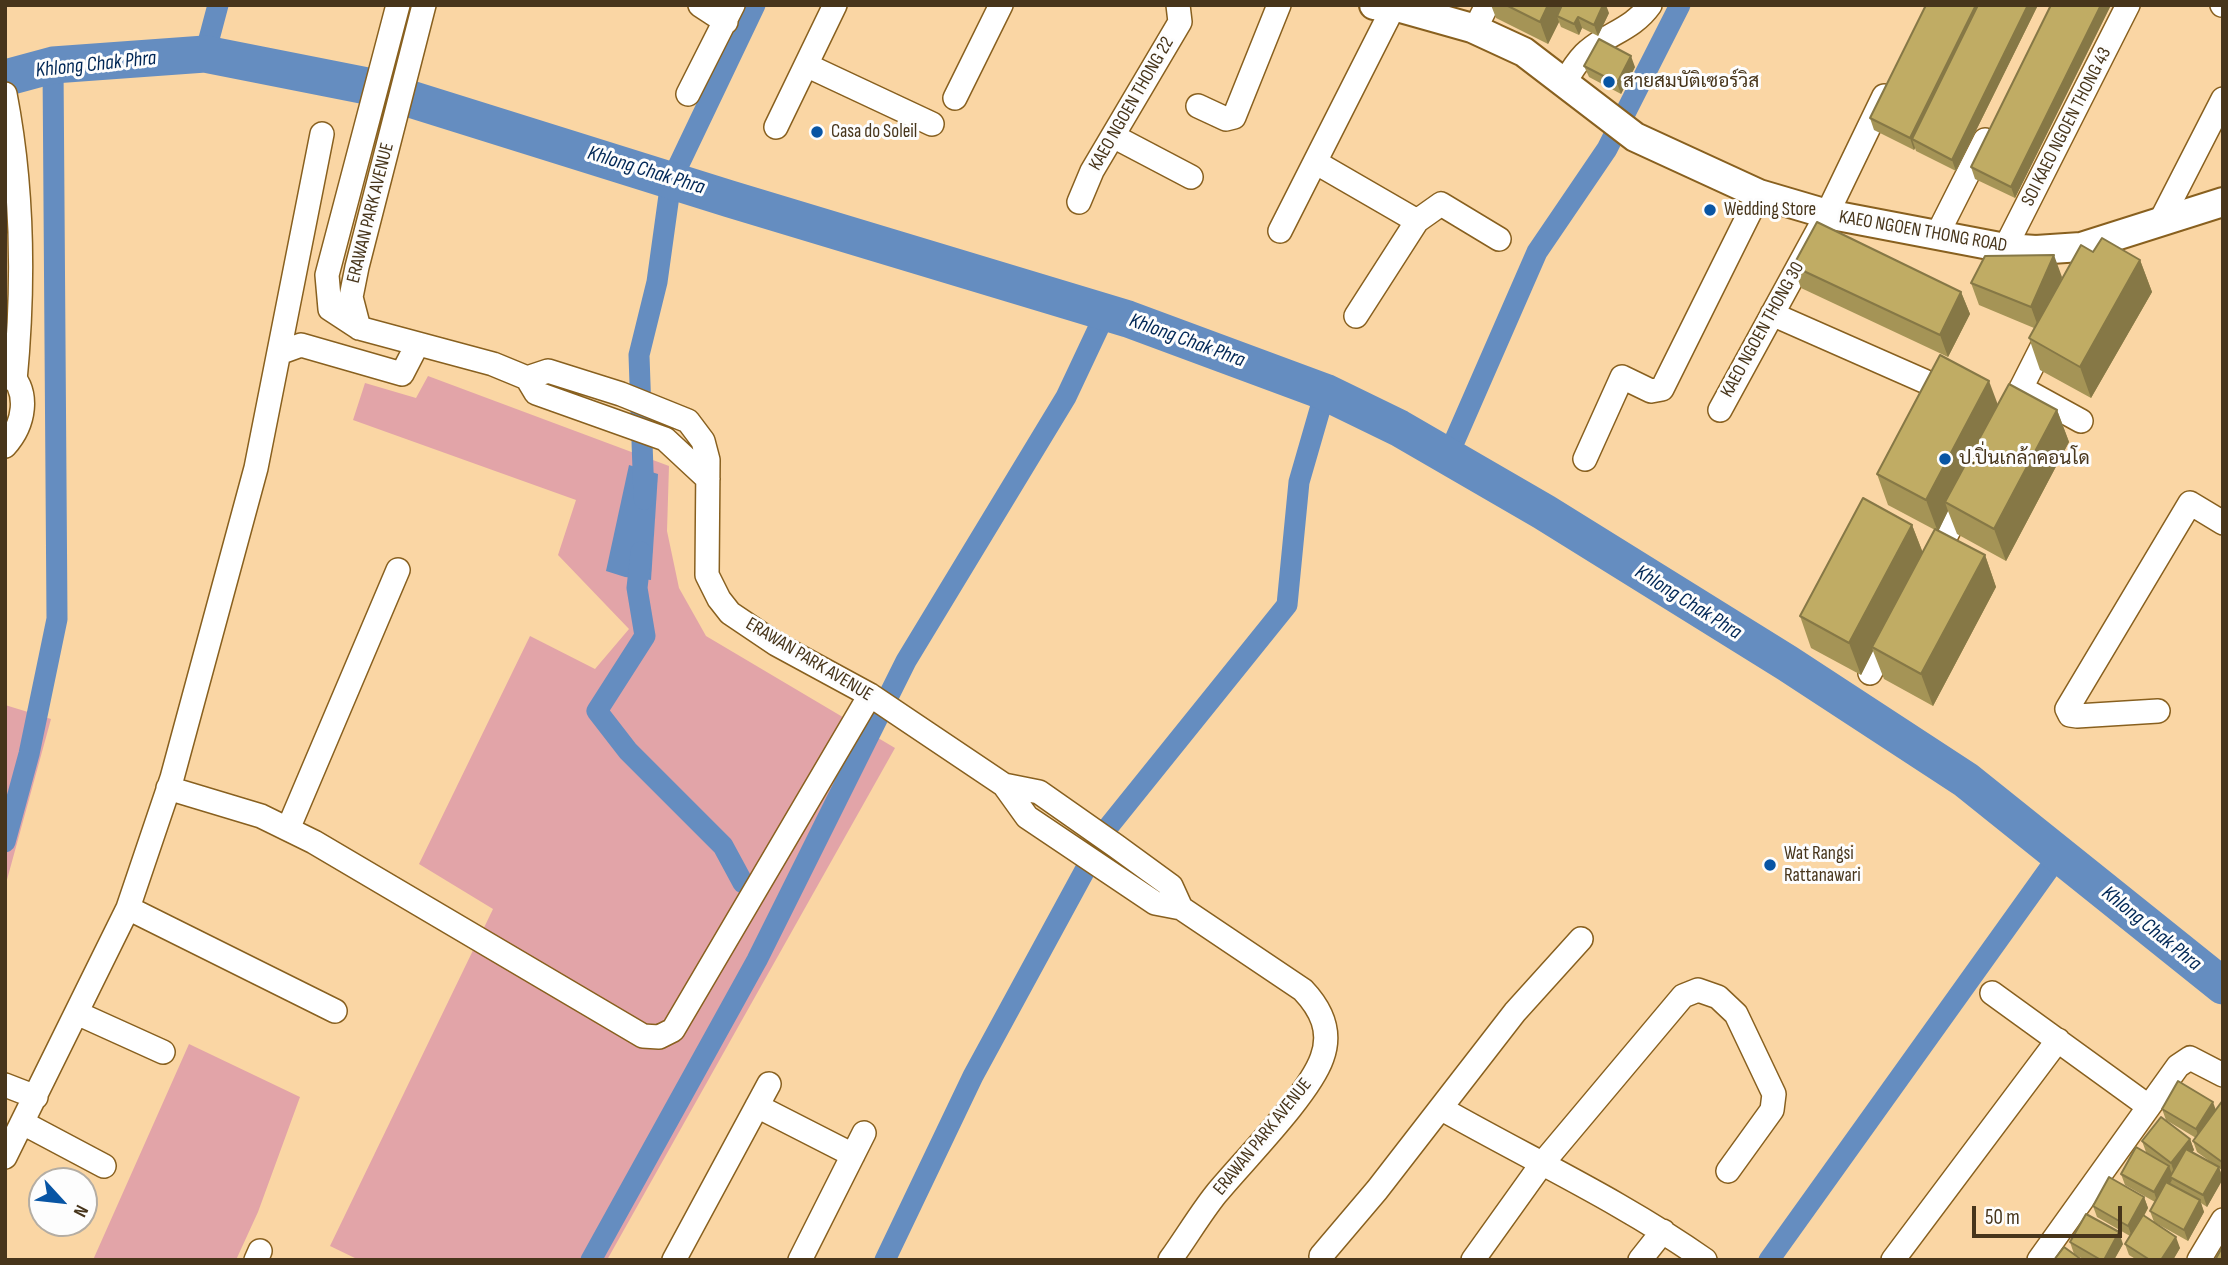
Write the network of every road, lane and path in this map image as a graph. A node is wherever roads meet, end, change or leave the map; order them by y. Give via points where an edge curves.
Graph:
1 (398, 5) edge
2 (424, 5) edge
3 (701, 5) edge
4 (835, 5) edge
5 (1001, 5) edge
6 (1178, 5) edge
7 (1279, 5) edge
8 (1650, 5) edge
9 (2128, 5) edge
10 (1392, 7) edge
11 (730, 14) edge
12 (1481, 17) edge
13 (806, 65) junction
14 (1892, 79) edge
15 (1564, 82) junction
16 (5, 94) edge
17 (688, 94) dead end
18 (955, 98) dead end
19 (2223, 99) edge
20 (1198, 106) dead end
21 (1998, 114) edge
22 (932, 124) dead end
23 (776, 127) dead end
24 (322, 134) dead end
25 (1113, 136) junction
26 (1315, 162) junction
27 (1191, 177) dead end
28 (1759, 194) junction
29 (1079, 202) dead end
30 (2223, 202) edge
31 (1827, 214) junction
32 (1417, 221) junction
33 (2160, 222) junction
34 (1280, 231) dead end
35 (1937, 235) junction
36 (1499, 239) dead end
37 (2005, 248) junction
38 (340, 295) junction
39 (2059, 313) edge
40 (1772, 314) junction
41 (1356, 317) dead end
42 (417, 345) junction
43 (279, 353) junction
44 (10, 375) edge
45 (527, 378) junction
46 (1924, 381) edge
47 (1991, 395) edge
48 (2017, 397) junction
49 (1720, 410) dead end
50 (2081, 421) dead end
51 (1995, 440) edge
52 (5, 446) edge
53 (1586, 459) dead end
54 (1977, 475) edge
55 (708, 479) junction
56 (2223, 523) edge
57 (1909, 546) edge
58 (1946, 553) junction
59 (398, 570) dead end
60 (1921, 581) edge
61 (1902, 615) edge
62 (1870, 673) edge
63 (870, 696) junction
64 (2158, 712) dead end
65 (1004, 785) junction
66 (168, 788) junction
67 (288, 829) junction
68 (128, 908) junction
69 (1181, 908) junction
70 (1581, 939) dead end
71 (1993, 993) dead end
72 (335, 1011) dead end
73 (79, 1014) junction
74 (2057, 1040) junction
75 (163, 1052) dead end
76 (2223, 1075) edge
77 (769, 1084) dead end
78 (5, 1085) edge
79 (36, 1097) junction
80 (757, 1106) junction
81 (2148, 1106) junction
82 (1442, 1109) junction
83 (23, 1123) junction
84 (864, 1133) dead end
85 (853, 1155) junction
86 (5, 1157) edge
87 (1541, 1165) junction
88 (104, 1166) dead end
89 (1728, 1171) dead end
90 (2223, 1220) edge
91 (1664, 1231) junction
92 (1321, 1256) dead end
93 (674, 1260) edge
94 (800, 1260) edge
95 (1170, 1260) edge
96 (1474, 1260) edge
97 (1640, 1260) edge
98 (1705, 1260) edge
99 (1893, 1260) edge
100 (2039, 1260) edge
101 (2199, 1260) edge

1 - 38 street, ERAWAN PARK AVENUE via 327,275
2 - 38 street, ERAWAN PARK AVENUE
3 - 11 street
4 - 13 street
5 - 18 street
6 - 25 street, KAEO NGOEN THONG 22 via 1180,22
7 - 20 street via 1234,117 1226,119
8 - 15 street via 1625,30 1589,50
9 - 37 street, SOI KAEO NGOEN THONG 43
10 - 12 street, KAEO NGOEN THONG ROAD
10 - 26 street
11 - 17 street
12 - 15 street, KAEO NGOEN THONG ROAD
13 - 22 street
13 - 23 street
14 - 31 street, KAEO NGOEN THONG 30
15 - 28 street, KAEO NGOEN THONG ROAD via 1635,137
16 - 44 street via 15,147 21,317
19 - 33 street
21 - 35 street
24 - 43 street
25 - 27 street
25 - 29 street, KAEO NGOEN THONG 22
26 - 32 street
26 - 34 street
28 - 31 street, KAEO NGOEN THONG ROAD
28 - 53 street via 1662,389 1651,391 1622,377
30 - 33 street, KAEO NGOEN THONG ROAD
31 - 35 street, KAEO NGOEN THONG ROAD
31 - 40 street, KAEO NGOEN THONG 30
32 - 36 street via 1441,204
32 - 41 street
33 - 37 street, KAEO NGOEN THONG ROAD via 2080,259
35 - 37 street, KAEO NGOEN THONG ROAD
38 - 42 street, ERAWAN PARK AVENUE via 359,328
39 - 48 street
40 - 46 street
40 - 49 street, KAEO NGOEN THONG 30
42 - 43 street via 402,374 301,345
42 - 45 street
43 - 66 street via 256,468
44 - 52 street via 23,404 22,420
45 - 55 street via 536,393 665,439
45 - 55 street, ERAWAN PARK AVENUE via 548,371 688,421 703,441
47 - 48 street
48 - 50 street
48 - 51 street
54 - 58 street
55 - 63 street, ERAWAN PARK AVENUE via 707,575 719,599 730,613 776,644
56 - 64 street via 2190,503 2067,709 2077,716
57 - 58 street
58 - 60 street
59 - 67 street
61 - 62 street
63 - 65 street, ERAWAN PARK AVENUE
63 - 67 street via 673,1030 659,1037 643,1036
65 - 69 street, ERAWAN PARK AVENUE via 1027,817 1155,903
65 - 69 street, ERAWAN PARK AVENUE via 1039,792 1171,886
66 - 67 street via 261,816
66 - 68 street
68 - 72 street
68 - 73 street
69 - 95 street, ERAWAN PARK AVENUE via 1303,990 1324,1018 1325,1039 1323,1057 1311,1080 1214,1196
70 - 82 street via 1515,1012
71 - 74 street
73 - 75 street
73 - 79 street
74 - 81 street
74 - 99 street
76 - 81 street via 2190,1058 2178,1066
77 - 80 street
78 - 79 street
79 - 83 street
80 - 85 street
80 - 93 street
81 - 100 street via 2110,1166
82 - 87 street
82 - 92 street
83 - 86 street
83 - 88 street
84 - 85 street
85 - 94 street
87 - 89 street via 1683,996 1698,990 1718,997 1735,1014 1774,1094 1772,1110
87 - 91 street
87 - 96 street
90 - 101 street
91 - 97 street
91 - 98 street

